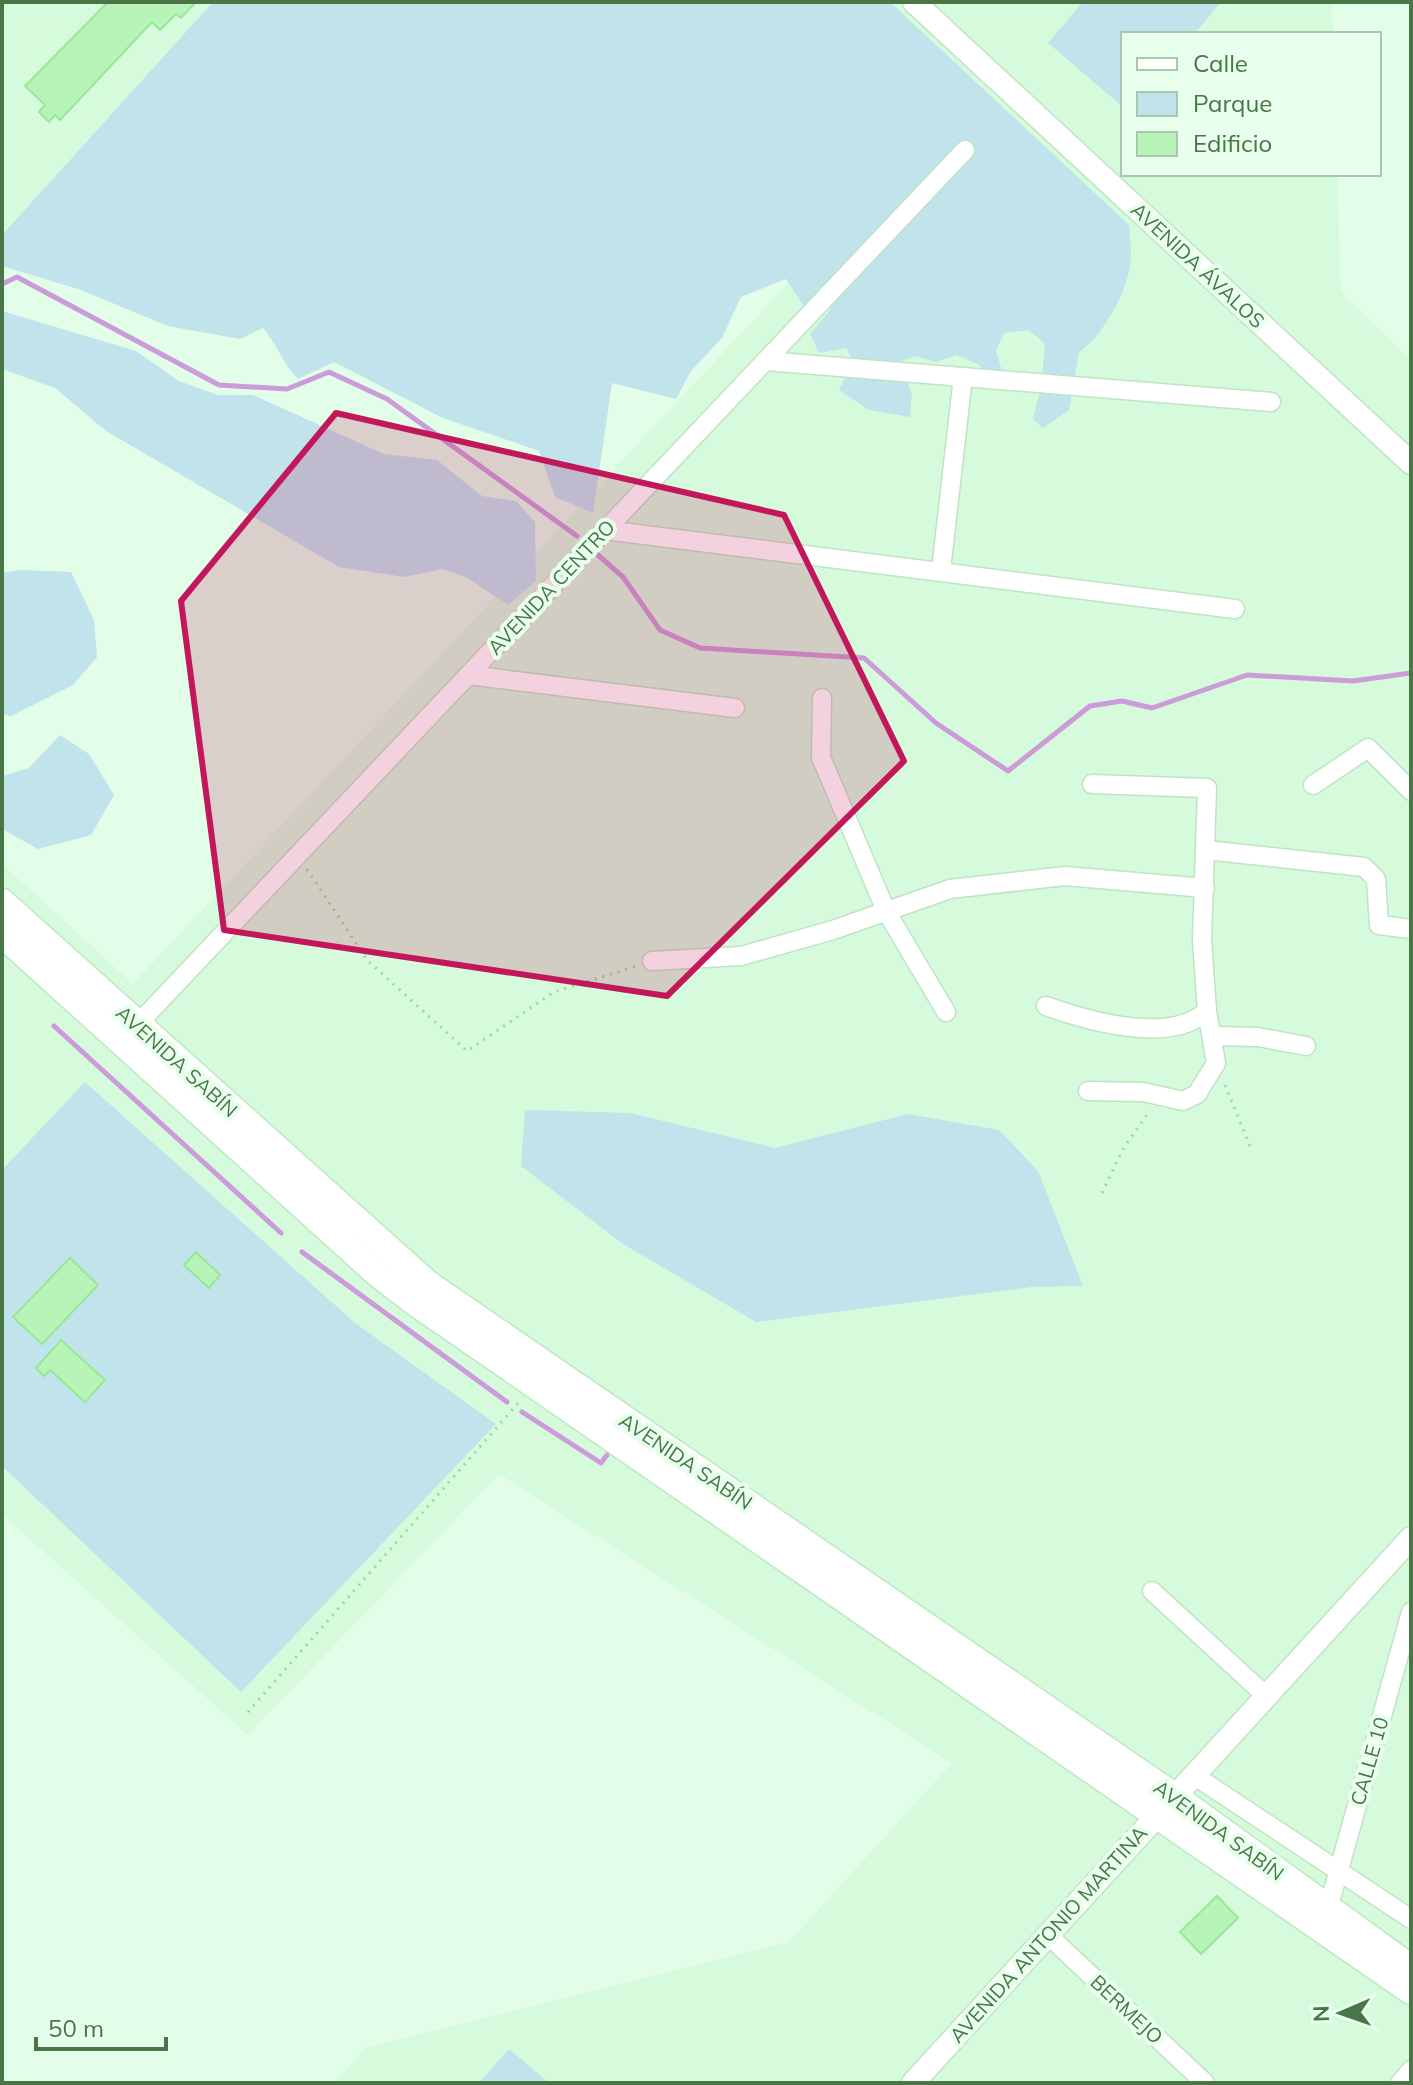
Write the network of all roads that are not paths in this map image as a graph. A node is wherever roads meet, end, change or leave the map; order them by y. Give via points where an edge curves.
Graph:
1 (914, 2) edge
2 (965, 150) dead end
3 (766, 361) junction
4 (963, 377) junction
5 (1271, 402) dead end
6 (1411, 463) edge
7 (605, 530) junction
8 (941, 570) junction
9 (1235, 609) dead end
10 (468, 675) junction
11 (822, 698) dead end
12 (735, 708) dead end
13 (1092, 784) dead end
14 (1313, 785) dead end
15 (1411, 791) edge
16 (1206, 850) junction
17 (1205, 888) junction
18 (2, 902) edge
19 (886, 911) junction
20 (1411, 929) edge
21 (2, 934) edge
22 (652, 961) road end
23 (1046, 1006) dead end
24 (1207, 1011) junction
25 (946, 1012) dead end
26 (137, 1025) junction
27 (1212, 1036) junction
28 (1306, 1046) dead end
29 (1088, 1091) dead end
30 (1411, 1538) edge
31 (1152, 1591) dead end
32 (1411, 1612) edge
33 (1266, 1696) junction
34 (1195, 1776) junction
35 (1165, 1805) junction
36 (1338, 1870) junction
37 (1328, 1909) junction
38 (1411, 1919) edge
39 (1049, 1936) junction
40 (1411, 1968) edge
41 (1411, 1991) edge
42 (1411, 2070) edge
43 (920, 2081) edge
44 (1205, 2083) edge
45 (1400, 2083) edge

1 - 6 street, AVENIDA ÁVALOS
2 - 3 street, AVENIDA CENTRO
3 - 4 street
3 - 7 street, AVENIDA CENTRO
4 - 5 street
4 - 8 street
7 - 8 street
7 - 10 street, AVENIDA CENTRO
8 - 9 street
10 - 12 street
10 - 26 street, AVENIDA CENTRO
11 - 19 street via 821,758
13 - 16 street via 1207,788
14 - 15 street via 1368,748
16 - 17 street
16 - 20 street via 1364,867 1376,879 1379,925
17 - 19 street via 1065,876 950,889
17 - 24 street
18 - 26 main road, AVENIDA SABÍN
19 - 22 street via 741,956
19 - 25 street
21 - 35 main road, AVENIDA SABÍN via 378,1274
23 - 24 street via 1089,1021 1133,1028 1196,1021
24 - 27 street
26 - 35 main road, AVENIDA SABÍN via 428,1284
27 - 28 street
27 - 29 street via 1216,1063 1197,1094 1183,1101
30 - 33 street, AVENIDA ANTONIO MARTINA
31 - 33 street
32 - 36 street, CALLE 10
33 - 34 street, AVENIDA ANTONIO MARTINA
34 - 35 street, AVENIDA ANTONIO MARTINA
34 - 36 street, AVENIDA SABÍN
35 - 37 main road, AVENIDA SABÍN
35 - 39 street, AVENIDA ANTONIO MARTINA
35 - 41 main road, AVENIDA SABÍN
36 - 37 street, CALLE 10
36 - 38 street, AVENIDA SABÍN
37 - 40 main road, AVENIDA SABÍN
39 - 43 street, AVENIDA ANTONIO MARTINA
39 - 44 street, BERMEJO
42 - 45 street

